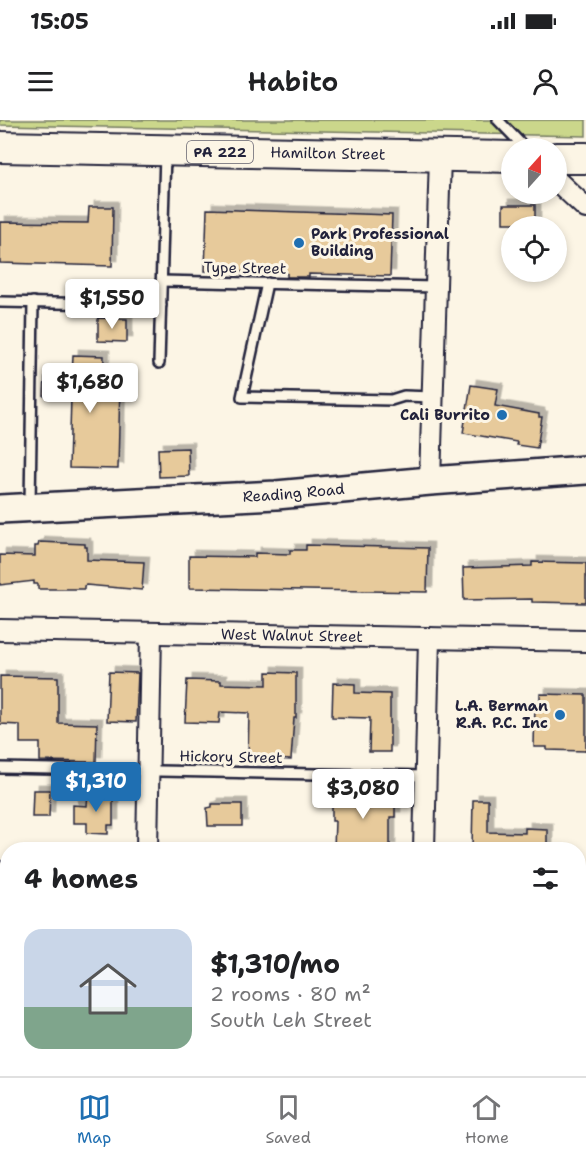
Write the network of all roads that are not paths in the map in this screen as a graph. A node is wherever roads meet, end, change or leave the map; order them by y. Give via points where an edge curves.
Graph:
1 (498, 120) edge
2 (515, 138) edge
3 (0, 147) edge
4 (165, 151) junction
5 (440, 156) junction
6 (501, 157) edge
7 (567, 158) edge
8 (586, 158) edge
9 (567, 190) edge
10 (586, 208) edge
11 (161, 281) junction
12 (267, 283) junction
13 (436, 287) junction
14 (0, 302) edge
15 (33, 302) junction
16 (161, 305) junction
17 (159, 363) dead end
18 (433, 397) junction
19 (586, 470) edge
20 (430, 481) junction
21 (29, 507) junction
22 (0, 509) edge
23 (0, 630) edge
24 (151, 633) junction
25 (429, 638) junction
26 (586, 641) edge
27 (0, 768) edge
28 (149, 771) junction
29 (425, 776) junction
30 (147, 842) edge
31 (424, 842) edge

1 - 2 lane
3 - 4 main road, Hamilton Street / PA 222
4 - 5 main road, Hamilton Street / PA 222
4 - 11 lane
5 - 6 main road, Hamilton Street / PA 222
5 - 13 street
7 - 8 main road
9 - 10 street
11 - 12 lane, Type Street
11 - 16 lane
12 - 13 lane, Type Street
12 - 18 lane via 242,397
13 - 18 street
14 - 15 lane
15 - 16 lane
15 - 21 lane
16 - 17 lane
18 - 20 street
19 - 20 street, Reading Road
20 - 21 street, Reading Road via 276,495
21 - 22 street, Reading Road
23 - 24 street, West Walnut Street
24 - 25 street, West Walnut Street
24 - 28 street
25 - 26 street, West Walnut Street
25 - 29 street
27 - 28 lane, Hickory Street
28 - 29 lane, Hickory Street
28 - 30 street
29 - 31 street

